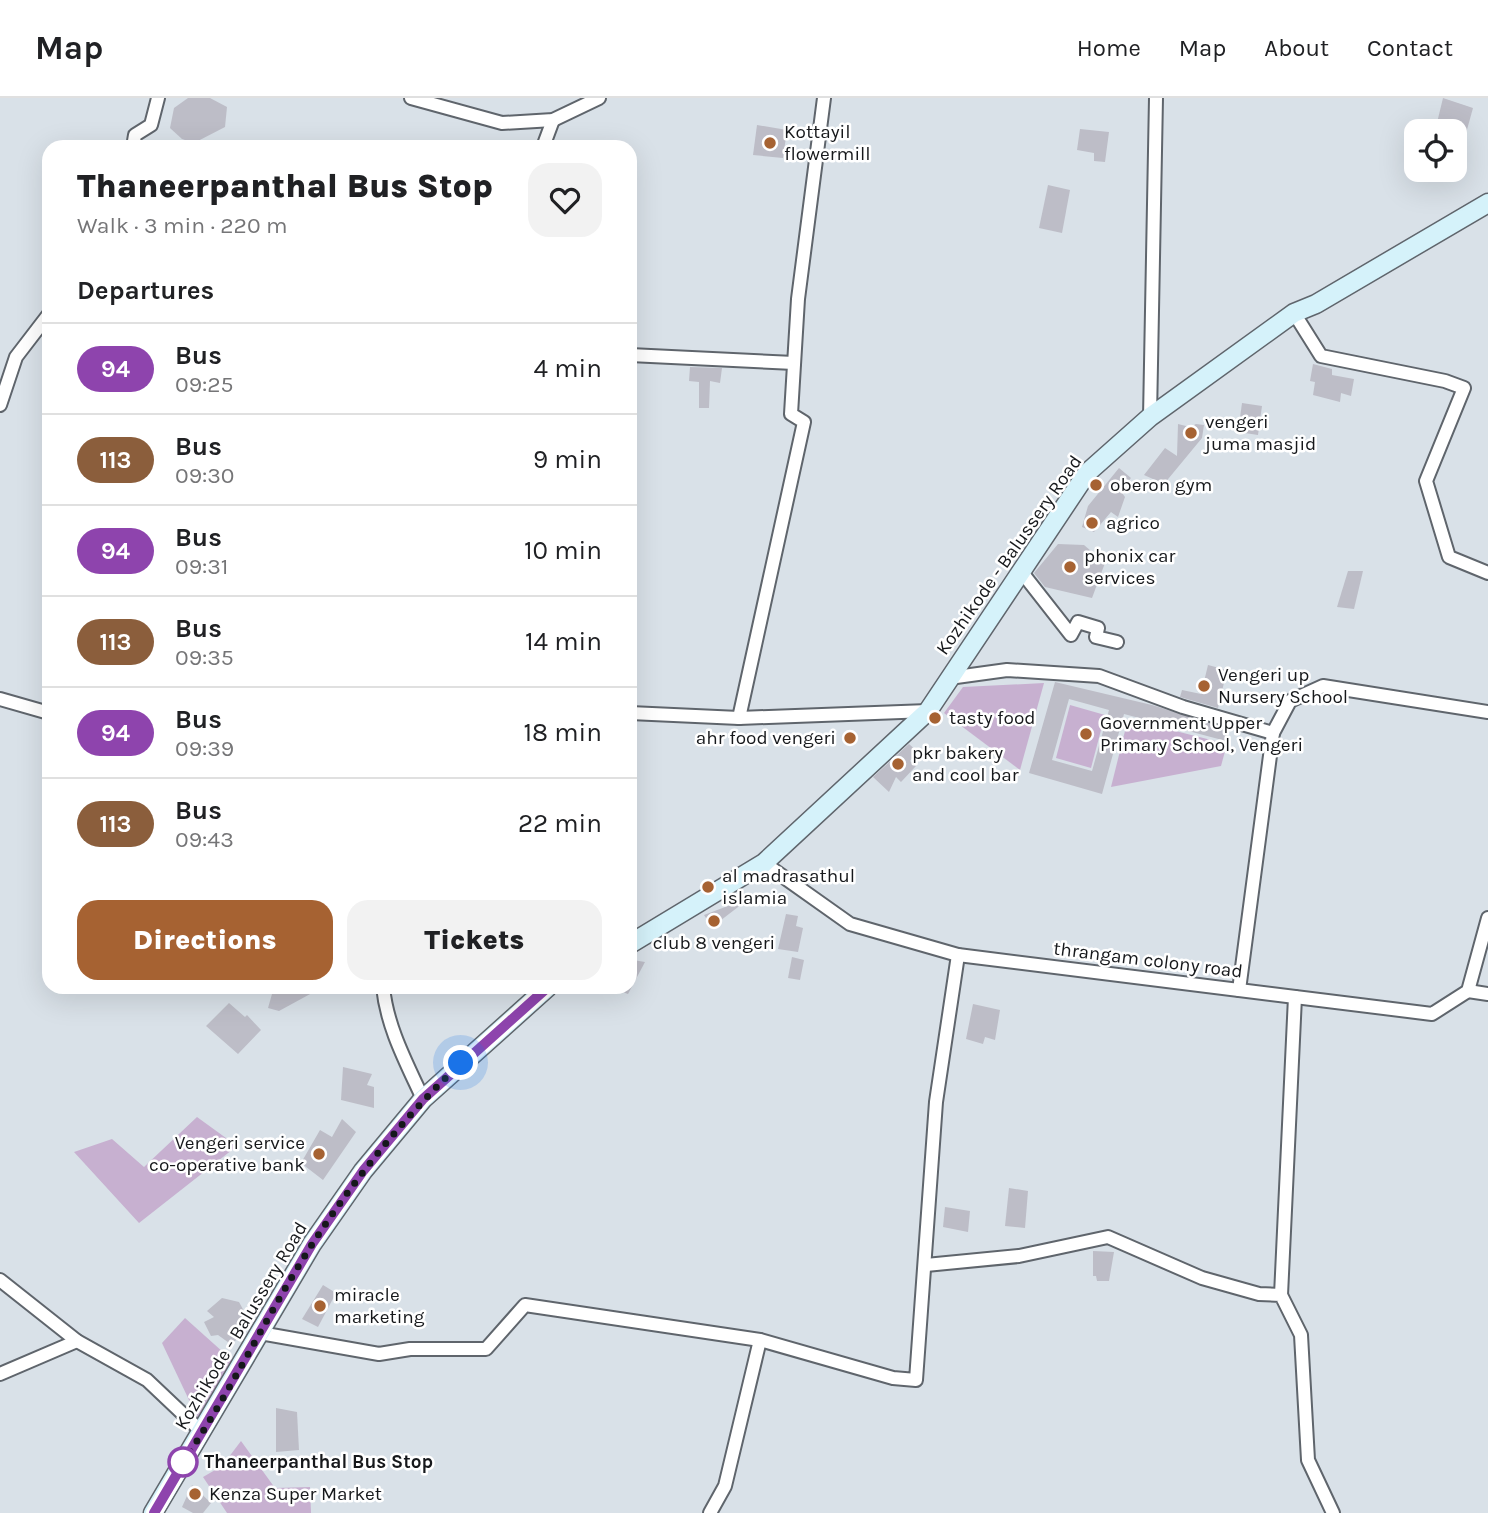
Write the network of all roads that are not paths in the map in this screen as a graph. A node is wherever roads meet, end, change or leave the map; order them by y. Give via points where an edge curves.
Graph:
1 (158, 98) edge
2 (411, 98) edge
3 (599, 98) edge
4 (824, 98) edge
5 (1156, 98) edge
6 (553, 120) junction
7 (134, 140) edge
8 (546, 140) edge
9 (1488, 203) edge
10 (1294, 313) junction
11 (42, 323) edge
12 (637, 355) edge
13 (794, 363) junction
14 (0, 405) edge
15 (1150, 417) junction
16 (1020, 570) junction
17 (1488, 573) edge
18 (1117, 642) dead end
19 (949, 678) junction
20 (0, 699) edge
21 (42, 711) edge
22 (928, 711) junction
23 (1488, 712) edge
24 (637, 713) edge
25 (739, 718) junction
26 (1273, 733) junction
27 (764, 863) junction
28 (1488, 918) edge
29 (637, 940) edge
30 (958, 955) junction
31 (1239, 990) junction
32 (1468, 991) junction
33 (384, 994) edge
34 (540, 994) edge
35 (1488, 994) edge
36 (1296, 997) junction
37 (423, 1099) junction
38 (926, 1265) junction
39 (0, 1280) edge
40 (1281, 1295) junction
41 (260, 1333) junction
42 (760, 1340) junction
43 (77, 1341) junction
44 (0, 1374) edge
45 (202, 1432) junction
46 (153, 1513) edge
47 (710, 1513) edge
48 (1333, 1513) edge

1 - 7 street via 151,125
2 - 6 street via 502,123
3 - 6 street
4 - 13 street
5 - 15 street
6 - 8 street
9 - 10 main road, Kozhikode - Balussery Road
10 - 15 main road, Kozhikode - Balussery Road
10 - 17 street via 1321,356 1464,388 1426,481 1449,557
11 - 14 street via 16,357
12 - 13 street
13 - 25 street via 791,414 804,422
15 - 16 main road, Kozhikode - Balussery Road via 1087,473
16 - 18 street via 1072,635 1078,622 1098,628 1096,637
16 - 19 main road, Kozhikode - Balussery Road
19 - 22 main road, Kozhikode - Balussery Road
19 - 26 street via 1007,670 1099,676
20 - 21 street
22 - 25 street
22 - 27 main road, Kozhikode - Balussery Road
23 - 26 street via 1323,686 1290,701
24 - 25 street
26 - 31 street
27 - 29 main road, Kozhikode - Balussery Road
27 - 30 street, thrangam colony road via 850,924
28 - 32 street
30 - 31 street, thrangam colony road
30 - 38 street via 936,1102
31 - 36 street, thrangam colony road
32 - 35 street
32 - 36 street, thrangam colony road via 1432,1014
33 - 37 street via 395,1038
34 - 37 main road, Kozhikode - Balussery Road
36 - 40 street
37 - 41 main road, Kozhikode - Balussery Road via 363,1171 312,1244
38 - 40 street via 1019,1256 1108,1237 1202,1278 1259,1294
38 - 42 street via 916,1380 893,1378
39 - 43 street
40 - 48 street via 1301,1335 1308,1460
41 - 42 street via 379,1354 410,1349 486,1349 525,1305
41 - 45 main road, Kozhikode - Balussery Road
42 - 47 street via 725,1486
43 - 44 street
43 - 45 street via 147,1380
45 - 46 main road, Kozhikode - Balussery Road

